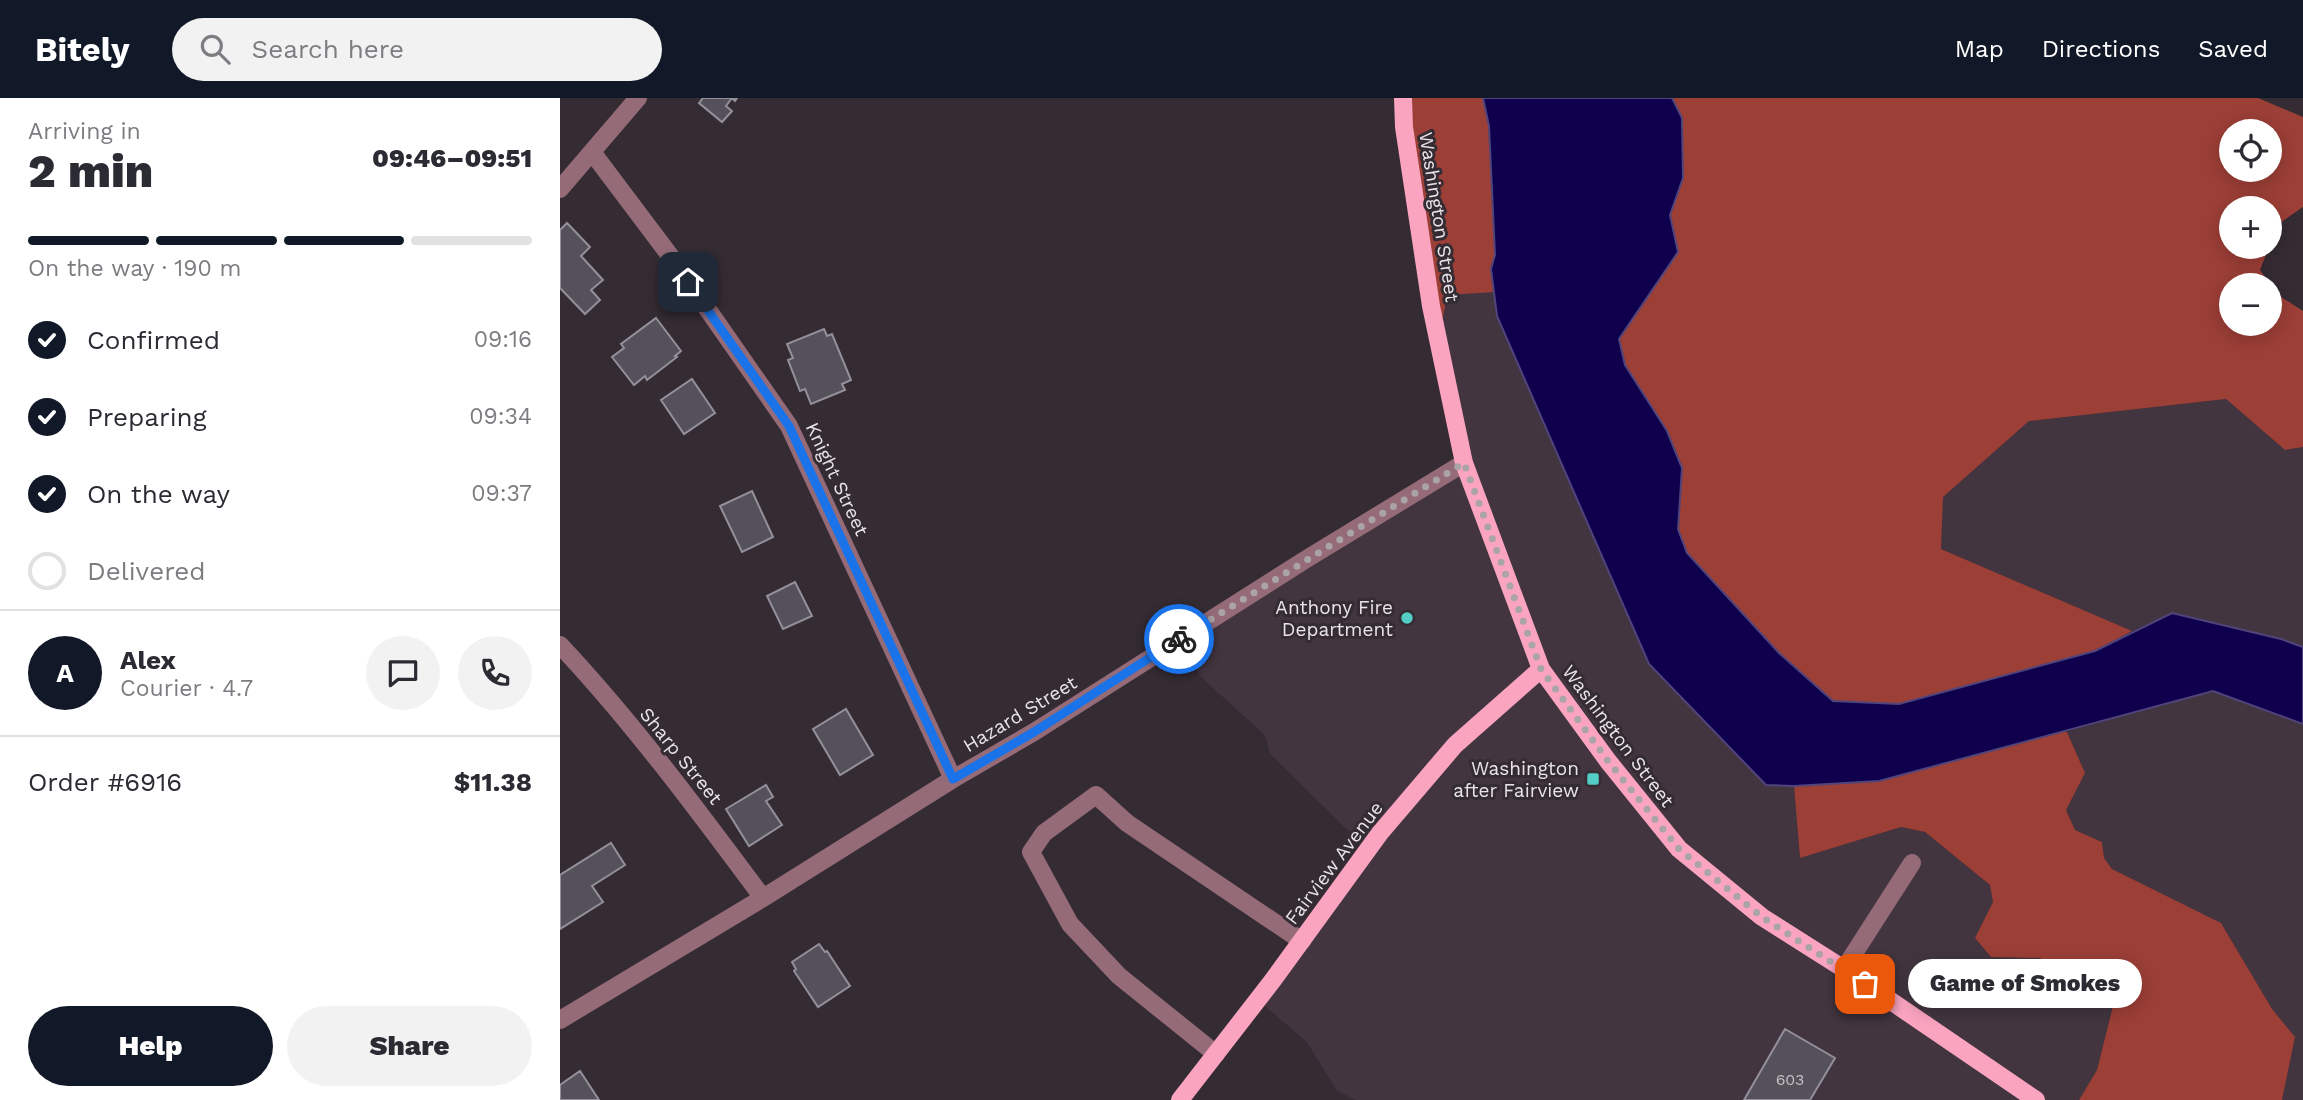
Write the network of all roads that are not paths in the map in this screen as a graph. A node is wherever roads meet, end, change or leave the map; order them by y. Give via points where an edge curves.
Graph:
1 (638, 98) edge
2 (1403, 98) edge
3 (592, 152) junction
4 (560, 189) edge
5 (1464, 463) junction
6 (560, 645) edge
7 (1541, 669) junction
8 (953, 779) junction
9 (1912, 863) dead end
10 (763, 898) junction
11 (1302, 941) junction
12 (1844, 970) junction
13 (560, 1020) edge
14 (1216, 1054) junction
15 (1180, 1100) edge
16 (2036, 1100) edge

1 - 3 street
2 - 5 main road, Washington Street via 1429,292
3 - 4 street
3 - 8 street, Knight Street via 789,426
5 - 7 main road, Washington Street
5 - 8 street, Hazard Street
6 - 10 street, Sharp Street via 689,798
7 - 11 main road, Fairview Avenue via 1455,745 1380,833
7 - 12 main road, Washington Street via 1679,849 1762,917
8 - 10 street, Hazard Street
9 - 12 street
10 - 13 street, Hazard Street
11 - 14 main road, Fairview Avenue
11 - 14 street via 1127,823 1096,796 1044,833 1031,852 1070,924 1119,976
12 - 16 main road, Washington Street
14 - 15 main road, Fairview Avenue

